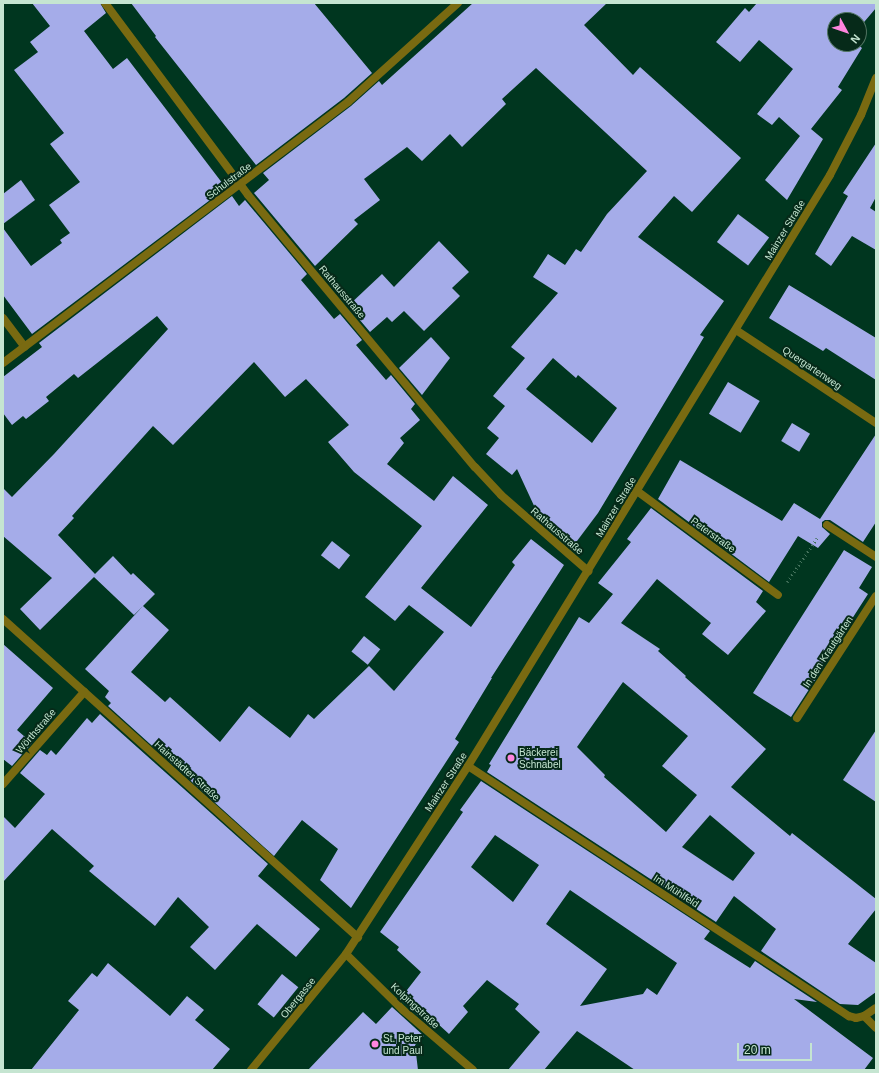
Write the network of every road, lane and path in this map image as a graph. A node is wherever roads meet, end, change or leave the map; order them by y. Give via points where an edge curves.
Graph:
1 (106, 3) edge
2 (458, 3) edge
3 (876, 78) edge
4 (241, 185) junction
5 (3, 318) edge
6 (736, 330) junction
7 (25, 347) junction
8 (3, 363) edge
9 (876, 423) edge
10 (637, 491) junction
11 (827, 525) joint
12 (876, 557) edge
13 (588, 571) junction
14 (778, 595) joint
15 (876, 596) edge
16 (3, 619) edge
17 (84, 692) junction
18 (797, 718) dead end
19 (468, 766) junction
20 (3, 784) edge
21 (358, 938) junction
22 (346, 954) junction
23 (876, 1008) edge
24 (864, 1016) junction
25 (876, 1028) edge
26 (251, 1070) edge
27 (473, 1070) edge

1 - 4 street, Rathausstraße
2 - 4 street, Schulstraße via 348,102
3 - 6 street, Mainzer Straße via 846,147
4 - 7 street, Schulstraße
4 - 13 street, Rathausstraße via 475,467 517,510
5 - 7 street
6 - 9 street, Quergartenweg
6 - 10 street, Mainzer Straße
7 - 8 street, Schulstraße
10 - 13 street, Mainzer Straße
10 - 14 street, Peterstraße
11 - 12 street
11 - 14 path
13 - 19 street, Mainzer Straße
15 - 18 street, In den Krautgärten
16 - 17 street, Hainstädter Straße
17 - 20 street, Wörthstraße
17 - 21 street, Hainstädter Straße
19 - 21 street, Mainzer Straße
19 - 24 street, Im Mühlfeld via 849,1016
21 - 22 street, Obergasse
22 - 26 street, Obergasse
22 - 27 street, Kolpingstraße via 404,1010
23 - 24 street
24 - 25 street

